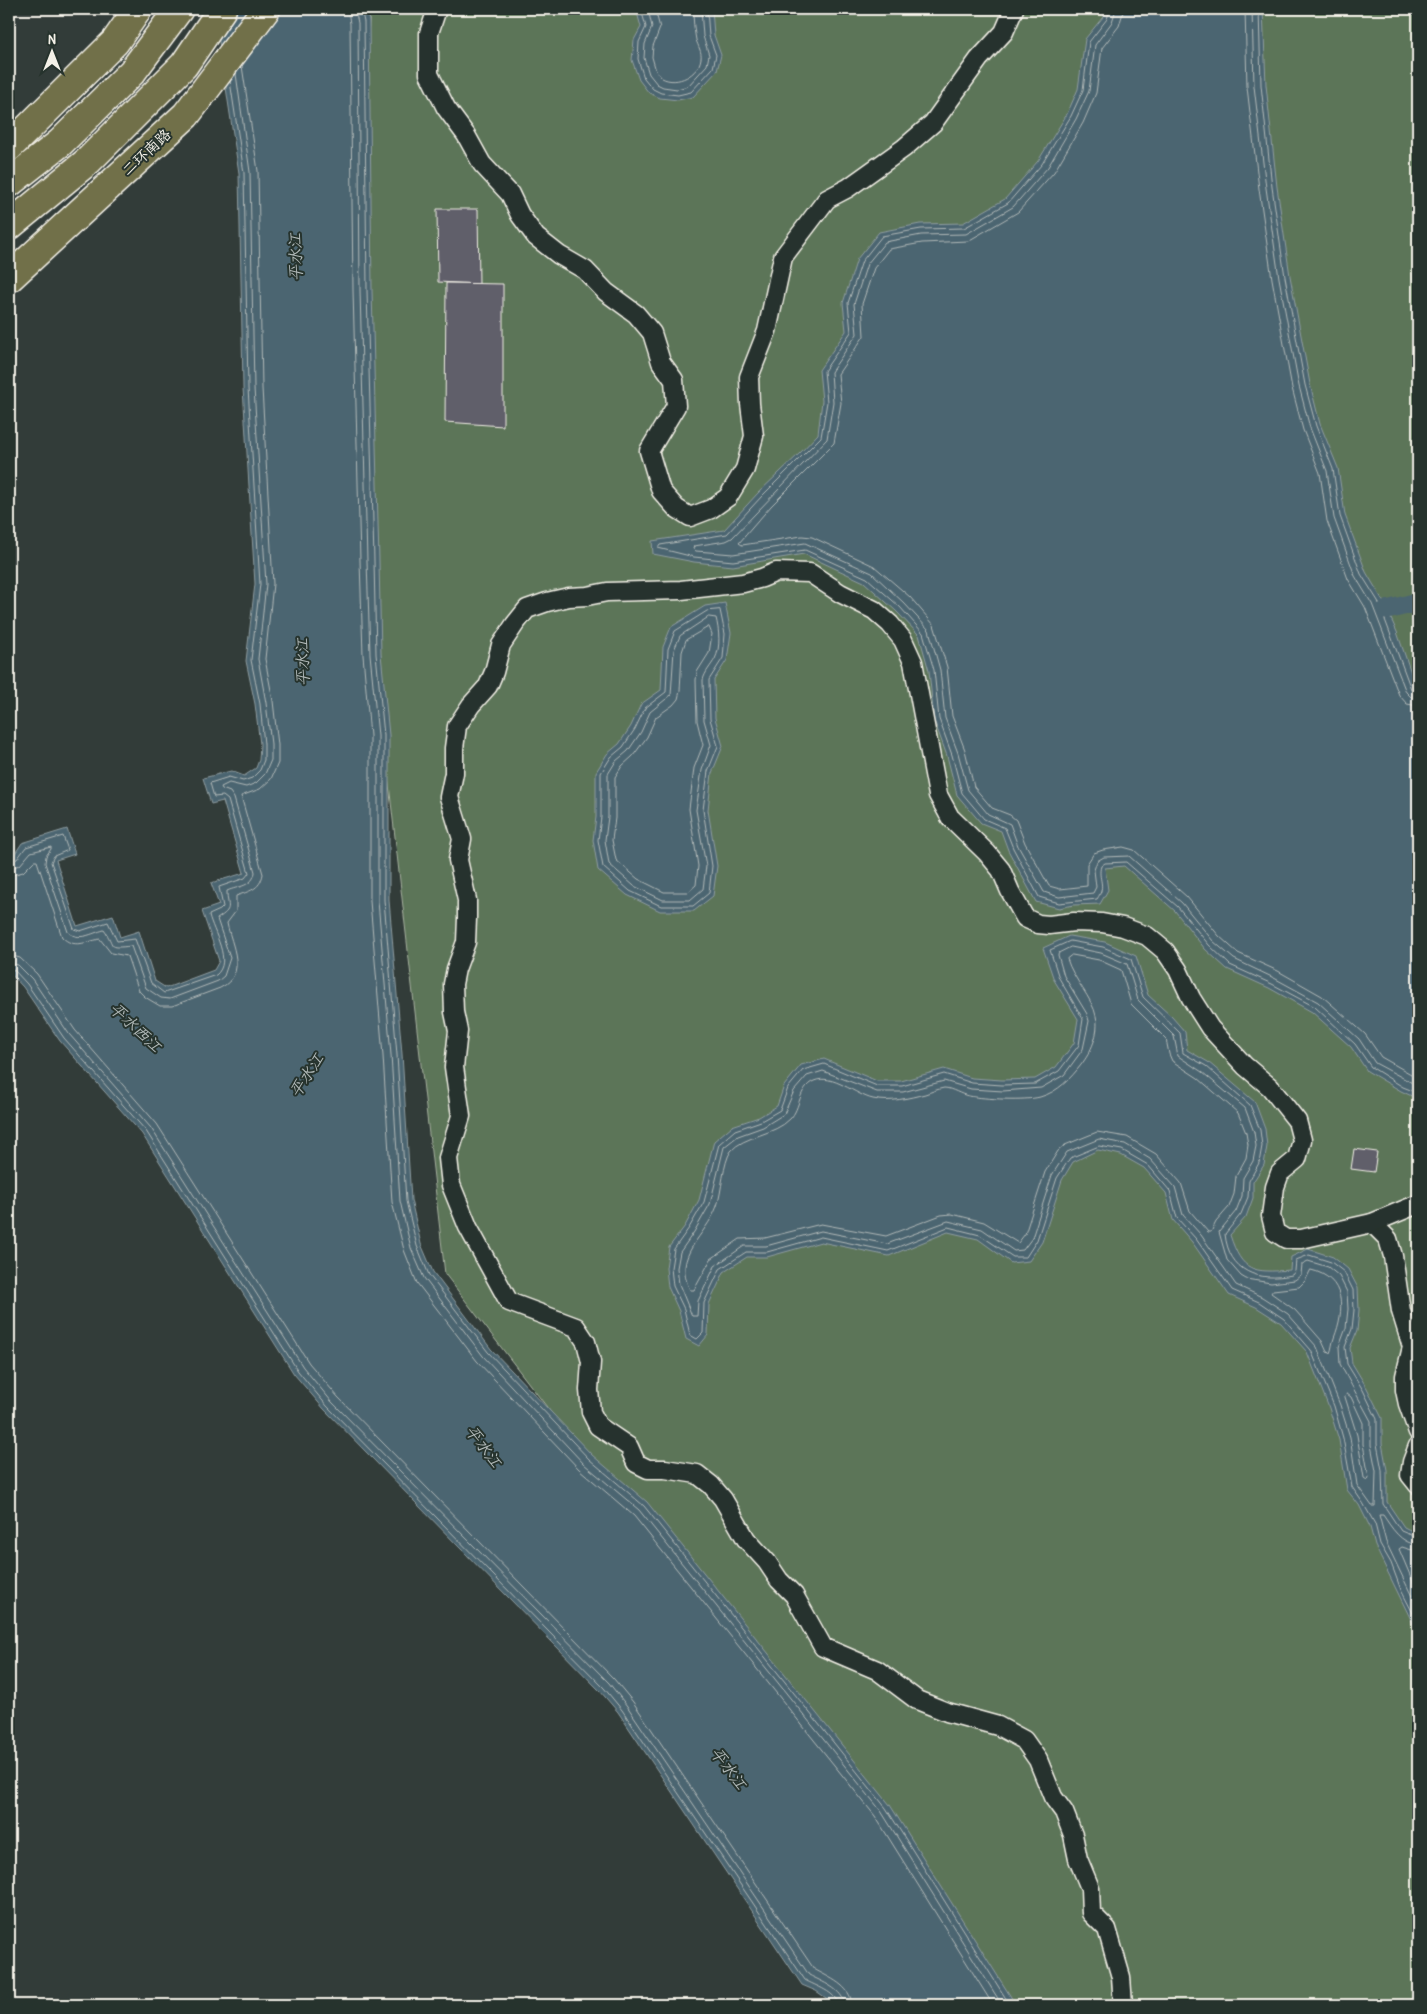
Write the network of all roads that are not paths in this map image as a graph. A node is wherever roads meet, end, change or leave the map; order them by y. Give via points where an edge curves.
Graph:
1 (138, 9) edge
2 (179, 9) edge
3 (222, 9) edge
4 (266, 9) edge
5 (437, 9) edge
6 (1014, 9) edge
7 (9, 147) edge
8 (9, 182) edge
9 (9, 226) edge
10 (9, 278) edge
11 (1418, 1204) edge
12 (1372, 1223) junction
13 (1418, 1432) edge
14 (1418, 1446) edge
15 (1418, 1485) edge
16 (1124, 2005) edge

1 - 7 main road via 115,42
2 - 8 main road via 132,72 60,143
3 - 9 main road via 184,65 88,161
4 - 10 main road, 二环南路 via 186,115
5 - 6 street via 428,33 429,74 446,108 482,164 510,194 536,237 584,270 606,292 636,314 652,333 662,362 674,380 676,406 649,451 661,491 676,508 690,517 711,509 728,497 745,469 754,436 749,377 767,330 783,257 827,199 904,148 933,123 979,59 1004,32
11 - 12 street
12 - 13 street via 1388,1239 1393,1256 1401,1311 1412,1347 1405,1390
12 - 16 street via 1301,1239 1286,1239 1275,1232 1271,1216 1275,1187 1280,1173 1297,1159 1302,1140 1296,1121 1270,1087 1245,1066 1210,1028 1165,951 1147,936 1102,923 1049,925 1025,918 1001,870 950,817 938,795 913,662 903,640 874,610 810,573 776,572 743,583 681,590 607,592 547,602 528,610 500,645 488,686 457,726 449,797 462,839 458,860 467,918 466,942 453,984 458,1031 454,1068 461,1116 448,1158 451,1185 468,1227 509,1302 576,1328 586,1342 590,1362 590,1412 598,1426 629,1447 636,1463 648,1469 696,1474 711,1485 746,1539 794,1595 823,1647 876,1670 917,1700 998,1726 1024,1740 1038,1760 1073,1835 1078,1859 1090,1888 1091,1913 1107,1929 1122,1977
14 - 15 street via 1410,1475

